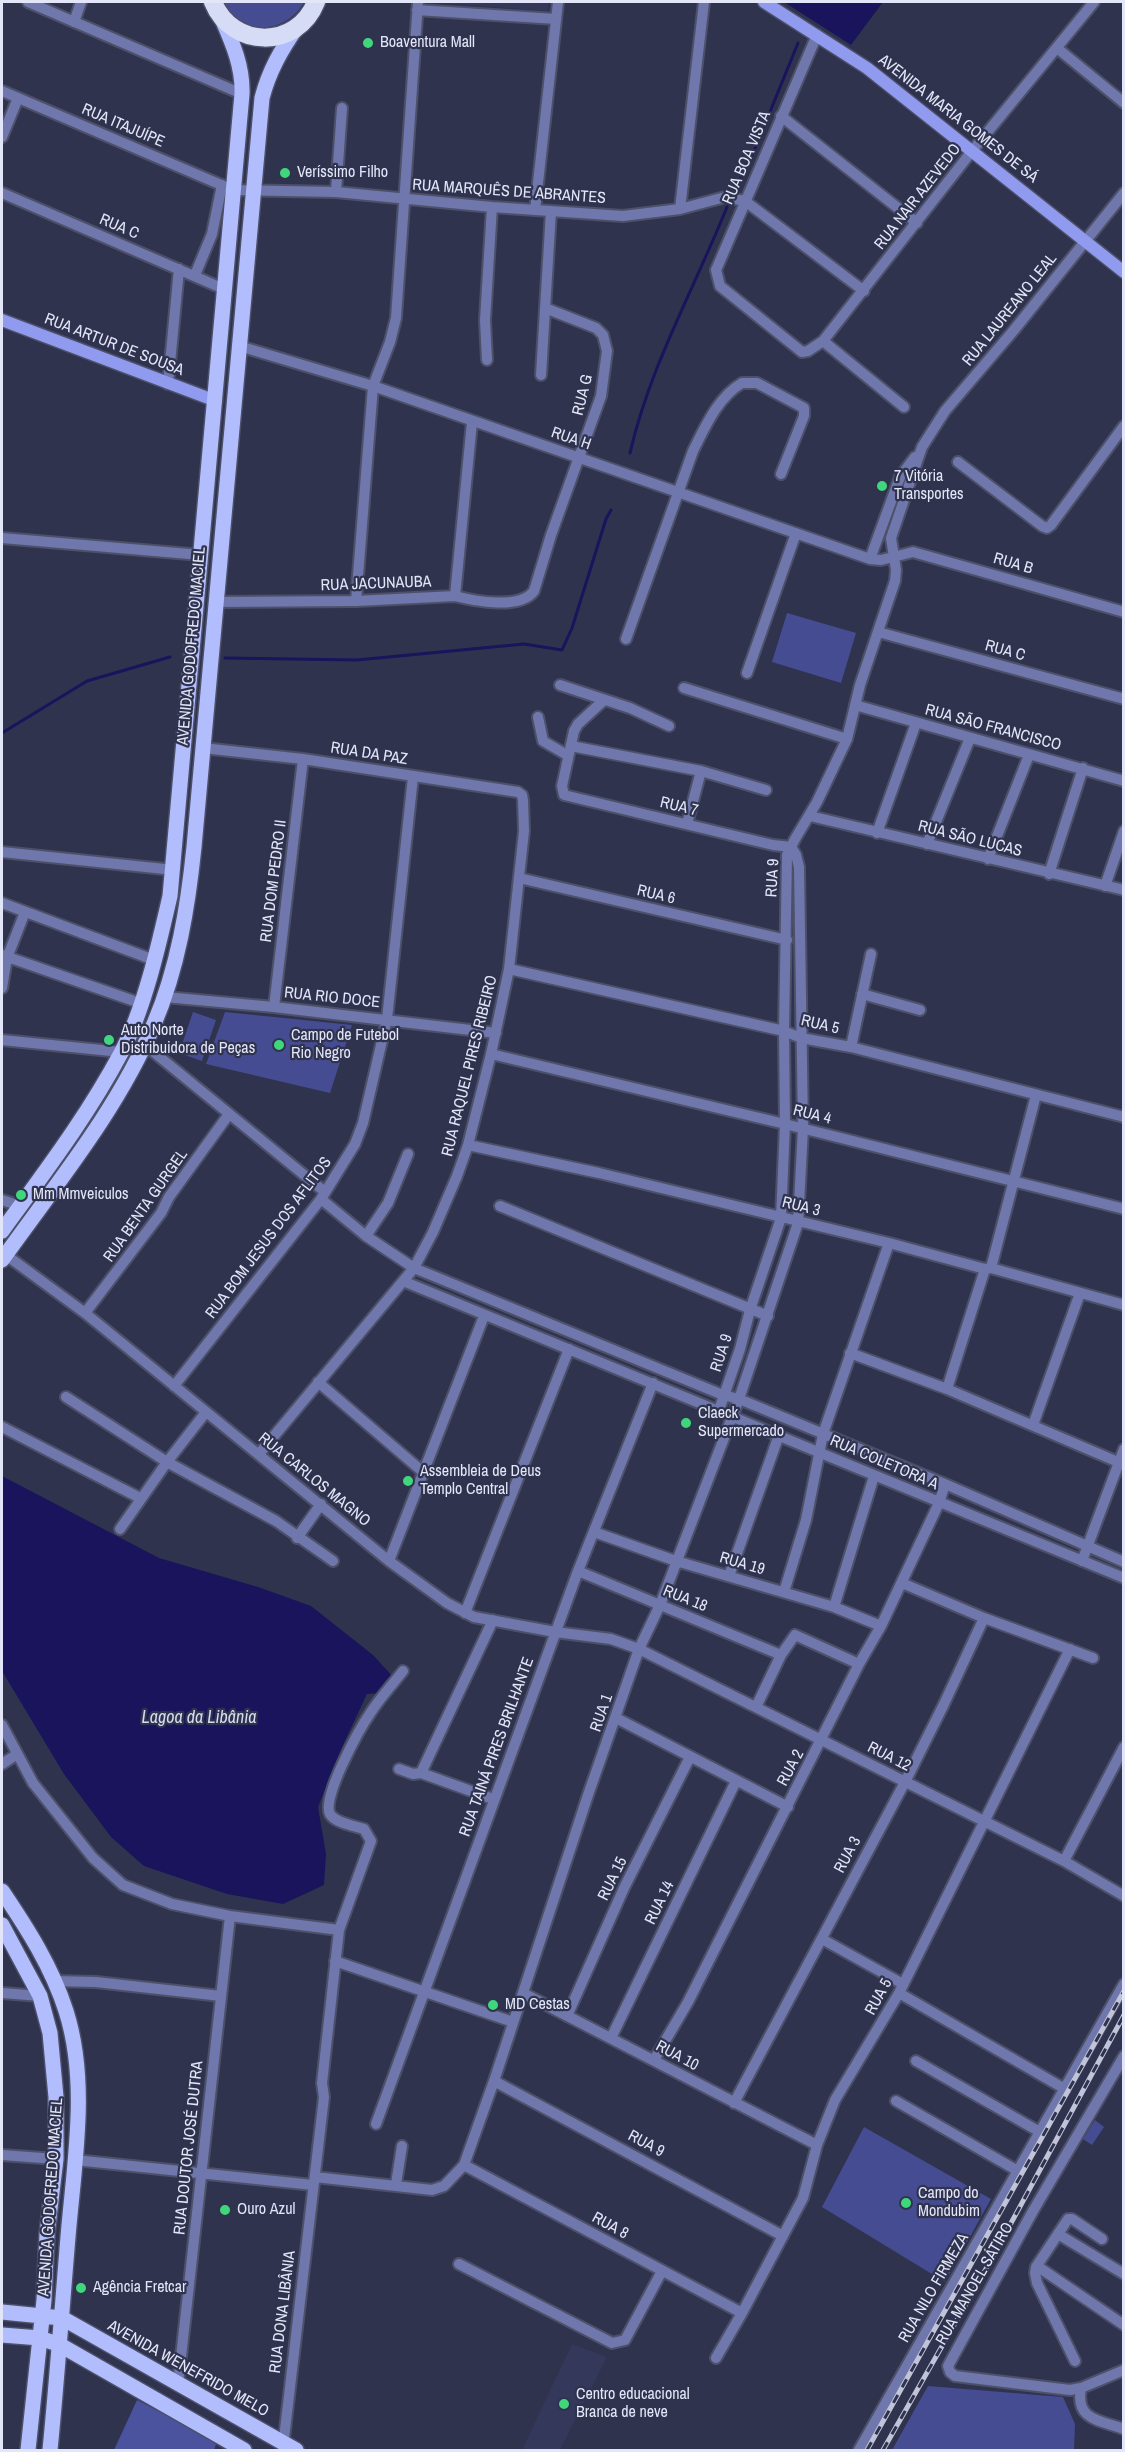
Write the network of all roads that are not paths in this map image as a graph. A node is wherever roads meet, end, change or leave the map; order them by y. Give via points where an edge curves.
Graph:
1 (28, 2) edge
2 (81, 2) edge
3 (316, 2) edge
4 (558, 2) edge
5 (704, 2) edge
6 (764, 2) edge
7 (1094, 2) edge
8 (417, 6) edge
9 (217, 9) edge
10 (556, 19) junction
11 (74, 22) junction
12 (299, 25) junction
13 (817, 35) junction
14 (1057, 48) junction
15 (2, 90) edge
16 (242, 94) junction
17 (18, 98) junction
18 (1124, 103) edge
19 (342, 108) dead end
20 (781, 116) junction
21 (2, 138) edge
22 (972, 151) junction
23 (228, 188) junction
24 (254, 190) junction
25 (336, 192) junction
26 (2, 193) edge
27 (1124, 193) edge
28 (403, 199) junction
29 (746, 201) junction
30 (492, 207) junction
31 (680, 209) junction
32 (535, 210) junction
33 (551, 211) junction
34 (917, 223) junction
35 (1085, 242) junction
36 (179, 269) junction
37 (1124, 272) edge
38 (195, 275) junction
39 (224, 289) junction
40 (864, 291) junction
41 (545, 308) junction
42 (2, 320) edge
43 (823, 341) junction
44 (239, 346) junction
45 (808, 351) joint
46 (487, 360) dead end
47 (542, 375) dead end
48 (168, 384) junction
49 (373, 386) junction
50 (216, 401) junction
51 (904, 407) dead end
52 (472, 422) junction
53 (1124, 426) edge
54 (922, 447) junction
55 (579, 458) junction
56 (958, 462) dead end
57 (782, 474) dead end
58 (678, 493) junction
59 (796, 533) junction
60 (2, 538) edge
61 (201, 555) junction
62 (894, 556) junction
63 (870, 559) junction
64 (534, 591) joint
65 (455, 596) junction
66 (356, 601) junction
67 (215, 602) junction
68 (1124, 612) edge
69 (878, 632) junction
70 (626, 639) dead end
71 (747, 673) dead end
72 (560, 685) dead end
73 (684, 688) dead end
74 (1124, 699) edge
75 (604, 700) junction
76 (855, 705) junction
77 (538, 717) dead end
78 (916, 723) junction
79 (669, 726) dead end
80 (970, 738) junction
81 (847, 739) junction
82 (203, 748) junction
83 (569, 751) junction
84 (1029, 755) junction
85 (303, 759) junction
86 (1083, 768) junction
87 (701, 771) junction
88 (414, 777) junction
89 (1124, 781) edge
90 (766, 790) dead end
91 (523, 800) joint
92 (810, 816) junction
93 (687, 824) junction
94 (1124, 831) edge
95 (877, 833) junction
96 (794, 840) junction
97 (927, 844) junction
98 (2, 852) edge
99 (988, 859) junction
100 (174, 870) junction
101 (1048, 874) junction
102 (519, 878) junction
103 (1105, 886) junction
104 (1124, 890) edge
105 (2, 903) edge
106 (25, 912) junction
107 (787, 940) junction
108 (871, 954) dead end
109 (4, 957) edge
110 (154, 960) junction
111 (509, 969) junction
112 (2, 988) edge
113 (862, 994) junction
114 (165, 997) junction
115 (140, 1002) junction
116 (274, 1006) junction
117 (920, 1010) dead end
118 (387, 1019) junction
119 (784, 1031) junction
120 (496, 1033) junction
121 (801, 1038) junction
122 (2, 1040) edge
123 (145, 1045) junction
124 (851, 1047) junction
125 (121, 1052) junction
126 (491, 1054) junction
127 (1036, 1095) junction
128 (229, 1114) junction
129 (1124, 1117) edge
130 (785, 1124) junction
131 (803, 1128) junction
132 (468, 1145) junction
133 (408, 1154) dead end
134 (1014, 1183) junction
135 (323, 1196) junction
136 (2, 1200) edge
137 (20, 1206) junction
138 (500, 1206) dead end
139 (1124, 1209) edge
140 (781, 1218) junction
141 (798, 1222) junction
142 (2, 1231) edge
143 (366, 1236) junction
144 (889, 1243) junction
145 (4, 1258) edge
146 (414, 1268) junction
147 (988, 1268) junction
148 (403, 1281) junction
149 (1080, 1293) junction
150 (1124, 1305) edge
151 (750, 1310) junction
152 (85, 1313) junction
153 (484, 1316) junction
154 (768, 1317) junction
155 (568, 1349) junction
156 (850, 1353) junction
157 (638, 1360) junction
158 (633, 1375) junction
159 (318, 1383) junction
160 (653, 1383) junction
161 (174, 1386) junction
162 (947, 1389) junction
163 (723, 1395) junction
164 (66, 1397) dead end
165 (739, 1399) junction
166 (206, 1412) junction
167 (718, 1413) junction
168 (731, 1418) junction
169 (1033, 1425) junction
170 (2, 1427) edge
171 (823, 1434) junction
172 (778, 1435) junction
173 (1124, 1449) edge
174 (821, 1452) junction
175 (259, 1454) junction
176 (166, 1462) junction
177 (1118, 1462) junction
178 (423, 1472) junction
179 (874, 1476) junction
180 (945, 1484) junction
181 (140, 1498) junction
182 (939, 1503) junction
183 (321, 1504) junction
184 (120, 1529) dead end
185 (594, 1532) junction
186 (297, 1538) junction
187 (1089, 1545) junction
188 (333, 1561) dead end
189 (389, 1561) junction
190 (676, 1561) junction
191 (1083, 1561) junction
192 (1124, 1562) edge
193 (578, 1571) junction
194 (729, 1576) junction
195 (1124, 1578) edge
196 (902, 1582) junction
197 (784, 1592) junction
198 (660, 1605) junction
199 (834, 1607) junction
200 (465, 1613) junction
201 (984, 1618) junction
202 (493, 1620) junction
203 (881, 1626) junction
204 (555, 1632) junction
205 (639, 1649) junction
206 (1070, 1649) junction
207 (781, 1655) junction
208 (1093, 1658) dead end
209 (859, 1664) junction
210 (403, 1671) dead end
211 (756, 1707) junction
212 (616, 1718) junction
213 (2, 1725) edge
214 (823, 1740) junction
215 (1124, 1747) edge
216 (16, 1755) junction
217 (690, 1757) junction
218 (2, 1764) edge
219 (399, 1769) dead end
220 (421, 1773) junction
221 (736, 1781) junction
222 (905, 1782) junction
223 (493, 1799) junction
224 (788, 1807) junction
225 (984, 1822) junction
226 (1064, 1861) junction
227 (2, 1891) edge
228 (1124, 1896) edge
229 (230, 1916) junction
230 (2, 1926) edge
231 (339, 1930) junction
232 (822, 1939) junction
233 (335, 1961) junction
234 (54, 1981) junction
235 (1124, 1984) edge
236 (901, 1989) junction
237 (425, 1992) junction
238 (2, 1993) edge
239 (523, 1994) junction
240 (40, 1996) junction
241 (221, 1996) junction
242 (567, 2016) junction
243 (513, 2022) junction
244 (611, 2038) junction
245 (1124, 2056) edge
246 (654, 2060) junction
247 (916, 2061) dead end
248 (494, 2081) junction
249 (1065, 2088) junction
250 (896, 2101) dead end
251 (734, 2103) junction
252 (376, 2124) dead end
253 (1040, 2132) junction
254 (817, 2145) junction
255 (402, 2146) dead end
256 (2, 2155) edge
257 (56, 2159) junction
258 (75, 2160) junction
259 (464, 2165) junction
260 (1018, 2171) junction
261 (201, 2175) junction
262 (314, 2181) junction
263 (396, 2184) junction
264 (1058, 2234) junction
265 (783, 2236) junction
266 (1102, 2239) dead end
267 (459, 2264) dead end
268 (1037, 2266) junction
269 (662, 2271) junction
270 (1124, 2274) edge
271 (2, 2312) edge
272 (742, 2313) junction
273 (42, 2315) junction
274 (62, 2318) junction
275 (1124, 2325) edge
276 (2, 2335) edge
277 (40, 2338) junction
278 (60, 2345) junction
279 (716, 2358) dead end
280 (1075, 2361) dead end
281 (1124, 2370) edge
282 (178, 2384) junction
283 (1081, 2388) junction
284 (1124, 2429) edge
285 (287, 2448) edge
286 (28, 2451) edge
287 (50, 2451) edge
288 (244, 2451) edge
289 (860, 2451) edge

1 - 11 street
2 - 11 street
3 - 12 highway, AVENIDA GODOFREDO MACIEL
4 - 10 street
5 - 31 street
6 - 13 street, AVENIDA MARIA GOMES DE SÁ
7 - 14 street, RUA NAIR AZEVEDO
8 - 10 street
8 - 28 street
9 - 12 highway via 237,31 259,38 284,34
9 - 16 main road, AVENIDA GODOFREDO MACIEL via 238,59
10 - 32 street
11 - 16 street
12 - 24 main road, AVENIDA GODOFREDO MACIEL via 268,75 262,98
13 - 20 street, RUA BOA VISTA
13 - 22 street, AVENIDA MARIA GOMES DE SÁ via 867,68
14 - 18 street
14 - 22 street, RUA NAIR AZEVEDO
15 - 17 street, RUA ITAJUÍPE
16 - 23 main road, AVENIDA GODOFREDO MACIEL
17 - 21 street
17 - 23 street, RUA ITAJUÍPE
19 - 25 street
20 - 29 street, RUA BOA VISTA
20 - 34 street
22 - 34 street, RUA NAIR AZEVEDO
22 - 35 street, AVENIDA MARIA GOMES DE SÁ
23 - 24 street, RUA MARQUÊS DE ABRANTES
23 - 38 street
23 - 39 main road, AVENIDA GODOFREDO MACIEL
24 - 25 street, RUA MARQUÊS DE ABRANTES
24 - 44 main road, AVENIDA GODOFREDO MACIEL
25 - 28 street, RUA MARQUÊS DE ABRANTES
26 - 36 street, RUA C
27 - 35 street, RUA LAUREANO LEAL
28 - 30 street, RUA MARQUÊS DE ABRANTES
28 - 49 street via 396,318
29 - 31 street, RUA MARQUÊS DE ABRANTES via 725,198
29 - 40 street
29 - 45 street, RUA BOA VISTA via 716,270 718,282 798,350
30 - 32 street, RUA MARQUÊS DE ABRANTES
30 - 46 street via 485,320
31 - 33 street, RUA MARQUÊS DE ABRANTES via 622,216
32 - 33 street, RUA MARQUÊS DE ABRANTES
33 - 41 street
34 - 40 street, RUA NAIR AZEVEDO
35 - 37 street, AVENIDA MARIA GOMES DE SÁ
35 - 54 street, RUA LAUREANO LEAL via 945,411
36 - 38 street, RUA C
36 - 48 street
38 - 39 street, RUA C
39 - 50 main road, AVENIDA GODOFREDO MACIEL
40 - 43 street, RUA NAIR AZEVEDO
41 - 47 street
41 - 55 street, RUA G via 596,328 606,343 601,396
42 - 48 street, RUA ARTUR DE SOUSA
43 - 45 street, RUA NAIR AZEVEDO
43 - 51 street
44 - 49 street, RUA H
44 - 67 main road, AVENIDA GODOFREDO MACIEL
48 - 50 street, RUA ARTUR DE SOUSA
49 - 52 street, RUA H
49 - 66 street
50 - 61 main road, AVENIDA GODOFREDO MACIEL
52 - 55 street, RUA H
52 - 65 street
53 - 56 street via 1047,528
54 - 62 street, RUA LAUREANO LEAL via 891,538
54 - 63 street, RUA LAUREANO LEAL via 900,477
55 - 58 street, RUA H
55 - 64 street, RUA G
57 - 58 street via 804,408 749,382 736,386 705,426
58 - 59 street, RUA H
58 - 70 street
59 - 63 street, RUA H
59 - 71 street
60 - 61 street
61 - 100 main road, AVENIDA GODOFREDO MACIEL
62 - 63 street, RUA H
62 - 68 street, RUA B via 913,552
62 - 69 street, RUA LAUREANO LEAL via 895,581
64 - 65 street, RUA JACUNAUBA via 522,601 512,602
65 - 66 street, RUA JACUNAUBA
66 - 67 street, RUA JACUNAUBA
67 - 82 main road, AVENIDA GODOFREDO MACIEL
69 - 74 street, RUA C
69 - 76 street, RUA LAUREANO LEAL
72 - 75 street
73 - 81 street
75 - 79 street
75 - 83 street via 576,728
76 - 78 street, RUA SÃO FRANCISCO
76 - 81 street, RUA LAUREANO LEAL
77 - 83 street via 543,741
78 - 80 street, RUA SÃO FRANCISCO
78 - 95 street
80 - 84 street, RUA SÃO FRANCISCO
80 - 97 street
81 - 92 street, RUA LAUREANO LEAL
82 - 85 street, RUA DA PAZ
82 - 114 main road, AVENIDA GODOFREDO MACIEL via 190,888
83 - 87 street
83 - 93 street, RUA 7 via 562,786 567,796
84 - 86 street, RUA SÃO FRANCISCO
84 - 99 street
85 - 88 street, RUA DA PAZ
85 - 116 street, RUA DOM PEDRO II
86 - 89 street, RUA SÃO FRANCISCO
86 - 101 street
87 - 90 street
87 - 93 street
88 - 91 street, RUA DA PAZ via 518,792
88 - 118 street, RUA BOM JESUS DOS AFLITOS
91 - 102 street, RUA RAQUEL PIRES RIBEIRO
92 - 95 street, RUA SÃO LUCAS
92 - 96 street, RUA LAUREANO LEAL
93 - 96 street, RUA 7
94 - 103 street
95 - 97 street, RUA SÃO LUCAS
96 - 107 street, RUA 9 via 786,866
96 - 121 street, RUA 9 via 799,867
97 - 99 street, RUA SÃO LUCAS
98 - 100 street
99 - 101 street, RUA SÃO LUCAS
100 - 110 main road, AVENIDA GODOFREDO MACIEL
101 - 103 street, RUA SÃO LUCAS
102 - 107 street, RUA 6
102 - 111 street, RUA RAQUEL PIRES RIBEIRO
103 - 104 street, RUA SÃO LUCAS
105 - 106 street
106 - 109 street
106 - 110 street
107 - 119 street, RUA 9
108 - 113 street
109 - 112 street
109 - 115 street
110 - 115 main road, AVENIDA GODOFREDO MACIEL
111 - 119 street, RUA 5
111 - 120 street, RUA RAQUEL PIRES RIBEIRO
113 - 117 street
113 - 124 street
114 - 116 street, RUA RIO DOCE
114 - 123 main road, AVENIDA GODOFREDO MACIEL
115 - 125 main road, AVENIDA GODOFREDO MACIEL
116 - 118 street, RUA RIO DOCE
118 - 120 street, RUA RIO DOCE
118 - 135 street, RUA BOM JESUS DOS AFLITOS via 363,1123 355,1144
119 - 121 street, RUA 5
119 - 130 street, RUA 9
120 - 126 street, RUA RAQUEL PIRES RIBEIRO
121 - 124 street, RUA 5
121 - 131 street, RUA 9
122 - 125 street
123 - 128 street, RUA COLETORA A
123 - 145 main road, AVENIDA GODOFREDO MACIEL via 66,1174
124 - 127 street, RUA 5
125 - 137 main road, AVENIDA GODOFREDO MACIEL via 66,1144
126 - 130 street, RUA 4
126 - 132 street, RUA RAQUEL PIRES RIBEIRO
127 - 129 street, RUA 5
127 - 134 street
128 - 135 street, RUA COLETORA A
128 - 152 street, RUA BENTA GURGEL
130 - 131 street, RUA 4
130 - 140 street, RUA 9
131 - 134 street, RUA 4
131 - 141 street, RUA 9
132 - 140 street, RUA 3
132 - 146 street, RUA RAQUEL PIRES RIBEIRO
133 - 143 street via 388,1203
134 - 139 street, RUA 4
134 - 147 street
135 - 143 street, RUA COLETORA A
135 - 161 street, RUA BOM JESUS DOS AFLITOS
136 - 137 street
137 - 142 main road, AVENIDA GODOFREDO MACIEL
138 - 151 street
140 - 141 street, RUA 3
140 - 151 street, RUA 9
141 - 144 street, RUA 3
141 - 154 street, RUA 9
143 - 146 street, RUA COLETORA A
144 - 147 street, RUA 3
144 - 156 street
145 - 152 street, RUA CARLOS MAGNO
146 - 148 street, RUA RAQUEL PIRES RIBEIRO
146 - 157 street, RUA COLETORA A
147 - 149 street, RUA 3
147 - 162 street
148 - 153 street, RUA COLETORA A
148 - 159 street, RUA RAQUEL PIRES RIBEIRO
149 - 150 street, RUA 3
149 - 169 street
151 - 154 street
151 - 163 street, RUA 9
152 - 161 street, RUA CARLOS MAGNO
153 - 155 street, RUA COLETORA A
153 - 178 street
154 - 165 street, RUA 9
155 - 158 street, RUA COLETORA A
155 - 200 street
156 - 162 street
156 - 171 street
157 - 158 street
157 - 163 street, RUA COLETORA A
158 - 160 street, RUA COLETORA A
159 - 175 street, RUA RAQUEL PIRES RIBEIRO
159 - 178 street
160 - 167 street, RUA COLETORA A
160 - 185 street, RUA TAINÁ PIRES BRILHANTE
161 - 166 street, RUA CARLOS MAGNO
162 - 169 street
163 - 165 street, RUA COLETORA A
163 - 167 street, RUA 9
164 - 176 street
165 - 168 street, RUA 9
165 - 171 street, RUA COLETORA A
166 - 175 street, RUA CARLOS MAGNO
166 - 176 street
167 - 168 street, RUA COLETORA A
168 - 172 street, RUA COLETORA A
168 - 190 street, RUA 1
169 - 177 street
170 - 181 street
171 - 174 street
171 - 180 street, RUA COLETORA A
172 - 174 street, RUA COLETORA A
172 - 194 street
173 - 177 street
174 - 179 street, RUA COLETORA A
174 - 197 street
175 - 183 street, RUA CARLOS MAGNO
176 - 181 street
176 - 186 street via 276,1521
177 - 187 street
178 - 189 street
179 - 182 street, RUA COLETORA A
179 - 199 street
180 - 182 street, RUA 2
180 - 187 street, RUA COLETORA A
181 - 184 street
182 - 191 street, RUA COLETORA A
182 - 196 street, RUA 2
183 - 186 street
183 - 189 street, RUA CARLOS MAGNO
185 - 190 street, RUA 19
185 - 193 street, RUA TAINÁ PIRES BRILHANTE
186 - 188 street
187 - 191 street
187 - 192 street, RUA COLETORA A
189 - 200 street, RUA CARLOS MAGNO
190 - 194 street, RUA 19
190 - 198 street, RUA 1
191 - 195 street, RUA COLETORA A
193 - 198 street, RUA 18
193 - 204 street, RUA TAINÁ PIRES BRILHANTE
194 - 197 street, RUA 19
196 - 201 street
196 - 203 street, RUA 2
197 - 199 street, RUA 19
198 - 205 street, RUA 1
198 - 207 street, RUA 18
199 - 203 street, RUA 19
200 - 202 street, RUA CARLOS MAGNO
201 - 206 street
201 - 222 street, RUA 3
202 - 204 street, RUA CARLOS MAGNO
202 - 220 street
203 - 209 street, RUA 2
204 - 205 street, RUA CARLOS MAGNO via 611,1639
204 - 223 street, RUA TAINÁ PIRES BRILHANTE
205 - 211 street, RUA 12
205 - 212 street, RUA 1
206 - 208 street
206 - 225 street, RUA 5
207 - 209 street via 795,1635
207 - 211 street
209 - 214 street, RUA 2
210 - 231 street, RUA DONA LIBÂNIA via 355,1737 328,1805 334,1819 364,1829 371,1841
211 - 214 street, RUA 12
212 - 217 street
212 - 239 street, RUA 1
213 - 216 street
214 - 222 street, RUA 12
214 - 224 street, RUA 2
215 - 226 street
216 - 218 street
216 - 229 street via 33,1783 108,1875 148,1896
217 - 221 street
217 - 242 street, RUA 15 via 624,1888
219 - 220 street
220 - 223 street
221 - 224 street
221 - 244 street, RUA 14
222 - 225 street, RUA 12
222 - 232 street, RUA 3
223 - 237 street, RUA TAINÁ PIRES BRILHANTE
224 - 246 street, RUA 2
225 - 226 street, RUA 12
225 - 236 street, RUA 5
226 - 228 street, RUA 12
227 - 234 main road, AVENIDA GODOFREDO MACIEL
229 - 231 street
229 - 241 street, RUA DOUTOR JOSÉ DUTRA
230 - 240 main road, AVENIDA GODOFREDO MACIEL
231 - 233 street, RUA DONA LIBÂNIA
232 - 236 street
232 - 251 street, RUA 3
233 - 237 street
233 - 262 street, RUA DONA LIBÂNIA
234 - 241 street
234 - 258 main road, AVENIDA GODOFREDO MACIEL via 73,2039 78,2108
235 - 249 street, RUA NILO FIRMEZA
236 - 249 street
236 - 254 street, RUA 5 via 836,2100
237 - 243 street
237 - 252 street, RUA TAINÁ PIRES BRILHANTE
238 - 240 street
239 - 242 street, RUA 10
239 - 243 street, RUA 1
240 - 257 main road, AVENIDA GODOFREDO MACIEL via 54,2063
241 - 261 street, RUA DOUTOR JOSÉ DUTRA
242 - 244 street, RUA 10
243 - 248 street, RUA 1
244 - 246 street, RUA 10
245 - 283 street, RUA MANOEL SÁTIRO via 948,2366 955,2376 1034,2387
246 - 251 street, RUA 10
247 - 253 street
248 - 259 street, RUA 1
248 - 265 street, RUA 9
249 - 253 street, RUA NILO FIRMEZA
250 - 260 street
251 - 254 street, RUA 10
253 - 260 street, RUA NILO FIRMEZA
254 - 265 street, RUA 5 via 803,2198
255 - 263 street
256 - 257 street
257 - 273 main road, AVENIDA GODOFREDO MACIEL
258 - 261 street
258 - 274 main road, AVENIDA GODOFREDO MACIEL
259 - 263 street, RUA 1 via 453,2178 432,2190
259 - 269 street, RUA 8
260 - 289 street, RUA NILO FIRMEZA
261 - 262 street
261 - 282 street, RUA DOUTOR JOSÉ DUTRA
262 - 263 street
262 - 285 street, RUA DONA LIBÂNIA
264 - 266 street via 1070,2218
264 - 268 street
264 - 270 street
265 - 272 street, RUA 5
267 - 269 street via 612,2343 625,2340
268 - 275 street
268 - 280 street via 1036,2278
269 - 272 street, RUA 8
271 - 273 main road
272 - 279 street, RUA 5
273 - 274 main road
273 - 277 main road, AVENIDA GODOFREDO MACIEL
274 - 278 main road, AVENIDA GODOFREDO MACIEL
274 - 282 main road, AVENIDA WENEFRIDO MELO
276 - 277 main road
277 - 278 main road
277 - 286 main road, AVENIDA GODOFREDO MACIEL
278 - 287 main road, AVENIDA GODOFREDO MACIEL
278 - 288 main road
281 - 283 street, RUA MANOEL SÁTIRO
282 - 285 main road, AVENIDA WENEFRIDO MELO
283 - 284 street via 1081,2410 1087,2416

